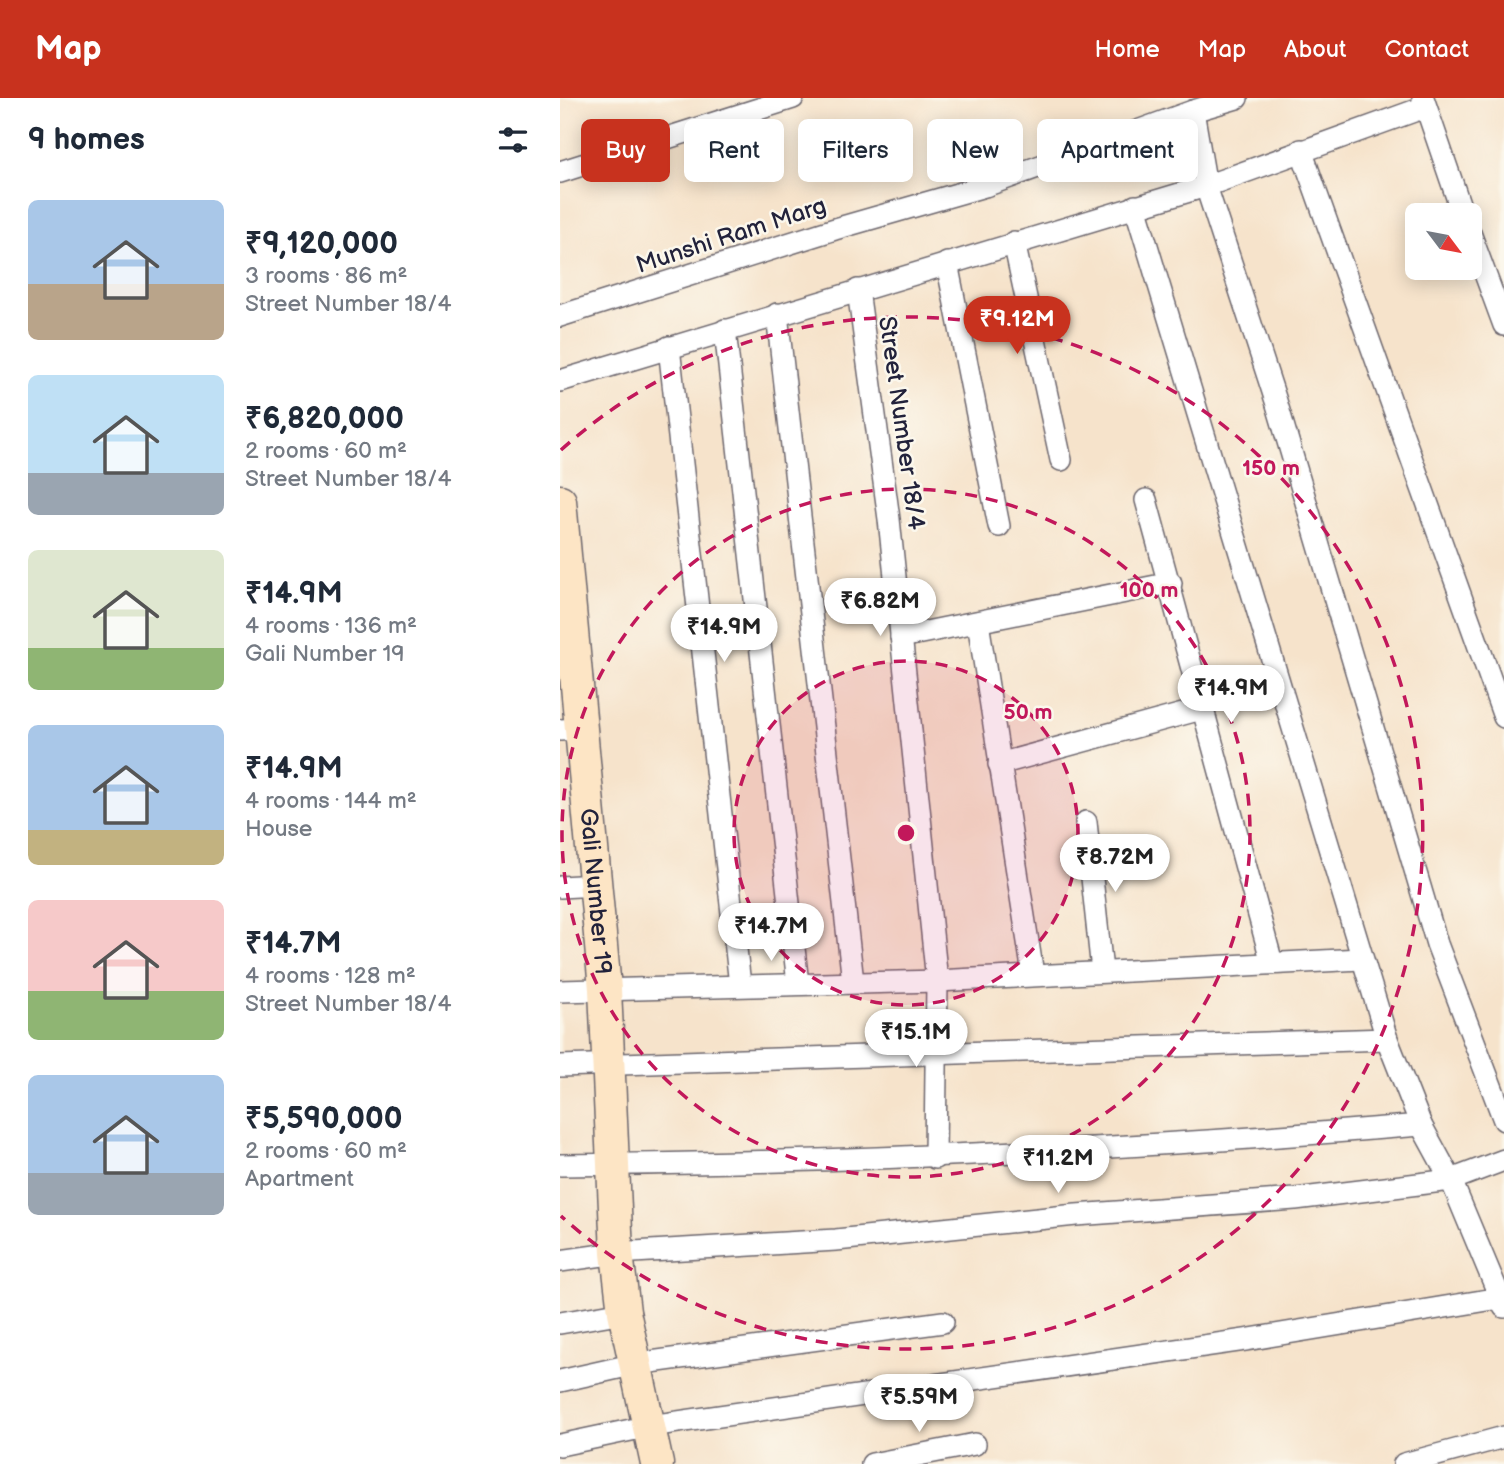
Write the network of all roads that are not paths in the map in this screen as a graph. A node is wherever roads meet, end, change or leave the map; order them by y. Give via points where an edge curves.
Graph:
1 (793, 98) edge
2 (1237, 98) edge
3 (1424, 102) edge
4 (1193, 111) junction
5 (1301, 150) junction
6 (560, 172) edge
7 (1206, 186) junction
8 (1459, 203) edge
9 (1135, 206) junction
10 (1014, 242) junction
11 (947, 263) junction
12 (1482, 265) edge
13 (858, 290) junction
14 (777, 314) junction
15 (560, 316) edge
16 (1504, 325) edge
17 (725, 330) junction
18 (669, 347) junction
19 (560, 381) edge
20 (1061, 460) dead end
21 (1146, 500) dead end
22 (560, 501) edge
23 (999, 526) dead end
24 (1171, 583) junction
25 (566, 621) edge
26 (978, 622) junction
27 (901, 637) junction
28 (1205, 708) junction
29 (1504, 717) edge
30 (571, 730) edge
31 (999, 764) junction
32 (1086, 822) dead end
33 (597, 885) junction
34 (560, 887) edge
35 (1361, 959) junction
36 (1272, 962) junction
37 (1101, 971) junction
38 (1033, 974) junction
39 (937, 981) junction
40 (853, 982) junction
41 (798, 984) junction
42 (740, 985) junction
43 (605, 989) junction
44 (560, 991) edge
45 (1387, 1039) junction
46 (938, 1055) junction
47 (608, 1063) junction
48 (560, 1066) edge
49 (1504, 1121) edge
50 (1421, 1125) junction
51 (935, 1158) junction
52 (1504, 1160) edge
53 (611, 1164) junction
54 (560, 1165) edge
55 (1451, 1180) junction
56 (617, 1253) junction
57 (560, 1261) edge
58 (1502, 1302) edge
59 (624, 1312) junction
60 (943, 1322) dead end
61 (560, 1323) edge
62 (636, 1364) junction
63 (560, 1381) edge
64 (650, 1426) junction
65 (1504, 1437) edge
66 (975, 1444) dead end
67 (560, 1445) edge
68 (657, 1464) edge
69 (872, 1464) edge
70 (1404, 1464) edge

1 - 6 street
2 - 4 street, Munshi Ram Marg
3 - 5 street
3 - 8 street
4 - 7 street
4 - 15 street, Munshi Ram Marg via 985,186
5 - 7 street
5 - 29 street
7 - 9 street
7 - 49 street via 1276,401 1437,944
9 - 10 street
9 - 35 street
10 - 11 street
10 - 20 street
11 - 13 street
11 - 23 street
12 - 16 street
13 - 14 street
13 - 27 street, Street Number 18/4
14 - 17 street
14 - 40 street
17 - 18 street
17 - 41 street
18 - 19 street
18 - 42 street
21 - 24 street
22 - 25 street, Gali Number 19
24 - 26 street
24 - 28 street
25 - 30 street, Gali Number 19
26 - 27 street
26 - 31 street
27 - 39 street, Street Number 18/4
28 - 31 street
28 - 36 street
30 - 33 street, Gali Number 19
31 - 38 street
32 - 37 street
33 - 34 street
33 - 43 street, Gali Number 19
35 - 36 street
35 - 45 street
36 - 37 street
37 - 38 street
38 - 39 street
39 - 40 street
39 - 46 street, Street Number 18/4
40 - 41 street
41 - 42 street
42 - 43 street
43 - 44 street
43 - 47 street, Gali Number 19
45 - 46 street
45 - 50 street
46 - 47 street
46 - 51 street, Street Number 18/4
47 - 48 street
47 - 53 street, Gali Number 19
50 - 51 street
50 - 55 street
51 - 53 street
52 - 55 street
53 - 54 street
53 - 56 street, Gali Number 19
55 - 56 street via 1295,1199 1076,1214 836,1240
55 - 58 street
56 - 57 street
56 - 59 street, Gali Number 19
58 - 64 street
59 - 61 street
59 - 62 street, Gali Number 19
60 - 62 street
62 - 63 street
62 - 64 street, Gali Number 19
64 - 67 street
64 - 68 street, Gali Number 19
65 - 70 street
66 - 69 street

